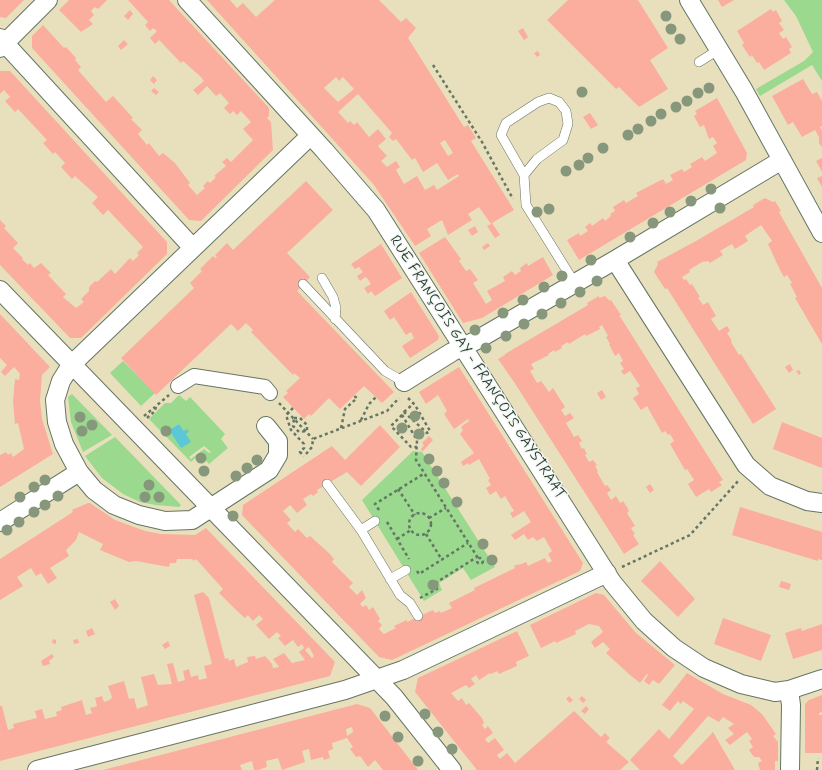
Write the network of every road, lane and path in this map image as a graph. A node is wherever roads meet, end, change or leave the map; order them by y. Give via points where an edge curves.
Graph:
1 (48, 0) edge
2 (187, 0) edge
3 (689, 0) edge
4 (2, 43) edge
5 (718, 50) junction
6 (699, 62) dead end
7 (434, 65) dead end
8 (310, 136) junction
9 (782, 160) junction
10 (524, 175) junction
11 (526, 205) junction
12 (822, 233) edge
13 (193, 248) junction
14 (615, 260) junction
15 (322, 278) dead end
16 (574, 282) junction
17 (303, 284) dead end
18 (0, 290) edge
19 (335, 319) junction
20 (463, 346) junction
21 (72, 365) junction
22 (404, 382) joint
23 (175, 389) joint
24 (354, 396) dead end
25 (274, 397) joint
26 (376, 397) dead end
27 (413, 404) junction
28 (156, 406) junction
29 (293, 408) dead end
30 (289, 412) junction
31 (403, 414) junction
32 (142, 417) dead end
33 (148, 417) dead end
34 (294, 418) junction
35 (361, 420) junction
36 (266, 426) dead end
37 (341, 428) junction
38 (307, 431) junction
39 (313, 438) junction
40 (417, 447) junction
41 (79, 472) junction
42 (424, 473) junction
43 (740, 478) dead end
44 (327, 484) dead end
45 (398, 489) junction
46 (822, 503) edge
47 (211, 507) junction
48 (446, 508) junction
49 (415, 515) junction
50 (379, 518) joint
51 (429, 518) junction
52 (386, 521) dead end
53 (0, 522) edge
54 (361, 530) junction
55 (411, 530) junction
56 (426, 534) junction
57 (397, 539) junction
58 (468, 543) junction
59 (442, 560) junction
60 (411, 567) junction
61 (613, 571) junction
62 (390, 579) junction
63 (410, 603) junction
64 (418, 616) dead end
65 (377, 679) junction
66 (822, 679) edge
67 (789, 690) junction
68 (818, 758) dead end
69 (37, 770) edge
70 (452, 770) edge
71 (790, 770) edge
72 (817, 770) edge

1 - 4 street
2 - 8 street, RUE FRANÇOIS GAY - FRANÇOIS GAYSTRAAT
3 - 5 street
4 - 13 street
5 - 6 lane
5 - 9 street
7 - 11 path via 482,142 513,199
8 - 13 street
8 - 20 street, RUE FRANÇOIS GAY - FRANÇOIS GAYSTRAAT via 376,210
9 - 12 street
9 - 14 street
10 - 10 lane via 501,135 506,123 538,102 549,98 559,102 566,111 568,124 563,140 537,159
10 - 11 lane
11 - 16 lane
13 - 21 street
14 - 16 street
14 - 46 street via 746,465 770,486 807,501
15 - 19 lane via 333,297
16 - 20 street
17 - 19 lane
18 - 21 street
19 - 22 lane via 385,371
20 - 22 street
20 - 61 street, RUE FRANÇOIS GAY - FRANÇOIS GAYSTRAAT
21 - 41 street via 61,381 55,400 64,444
21 - 47 street
23 - 25 street via 194,376 265,387
23 - 28 path
24 - 37 path via 357,398 345,409
25 - 30 path
26 - 35 path via 369,404
27 - 31 path
27 - 31 path via 430,431 427,433
27 - 35 path via 404,393 386,411
28 - 32 path
28 - 33 path via 155,411
29 - 30 path
30 - 34 path
30 - 39 path via 286,416 291,430 304,444 300,452 305,455 312,447
31 - 40 path via 417,440
31 - 40 path via 391,426 411,447
34 - 38 path
34 - 38 path via 300,418 307,425
34 - 38 path via 293,426 299,432
35 - 37 path
36 - 47 street via 278,441 278,455 269,470
37 - 39 path
38 - 39 path
40 - 42 path via 416,460
41 - 47 street via 104,498 139,516 165,521 192,520
41 - 53 street
42 - 45 path
42 - 48 path
43 - 61 path via 690,535
44 - 54 lane
45 - 49 path
45 - 50 path via 375,504
47 - 65 street
48 - 51 path
48 - 58 path
49 - 51 path via 423,514
49 - 55 path via 410,524
50 - 54 lane
51 - 56 path via 430,528
52 - 57 path
54 - 62 lane
55 - 56 path via 420,535
55 - 57 path
56 - 59 path
57 - 60 path
58 - 59 path
58 - 63 path via 477,557 437,582 437,589
59 - 60 path via 419,574
60 - 62 lane
61 - 65 street via 433,649 398,672
61 - 67 street, RUE FRANÇOIS GAY - FRANÇOIS GAYSTRAAT via 644,621 674,648 704,668 741,684 775,692
62 - 63 lane via 400,595
63 - 64 lane
65 - 69 street via 345,690
65 - 70 street
66 - 67 street, RUE FRANÇOIS GAY - FRANÇOIS GAYSTRAAT
67 - 71 street
68 - 72 path

